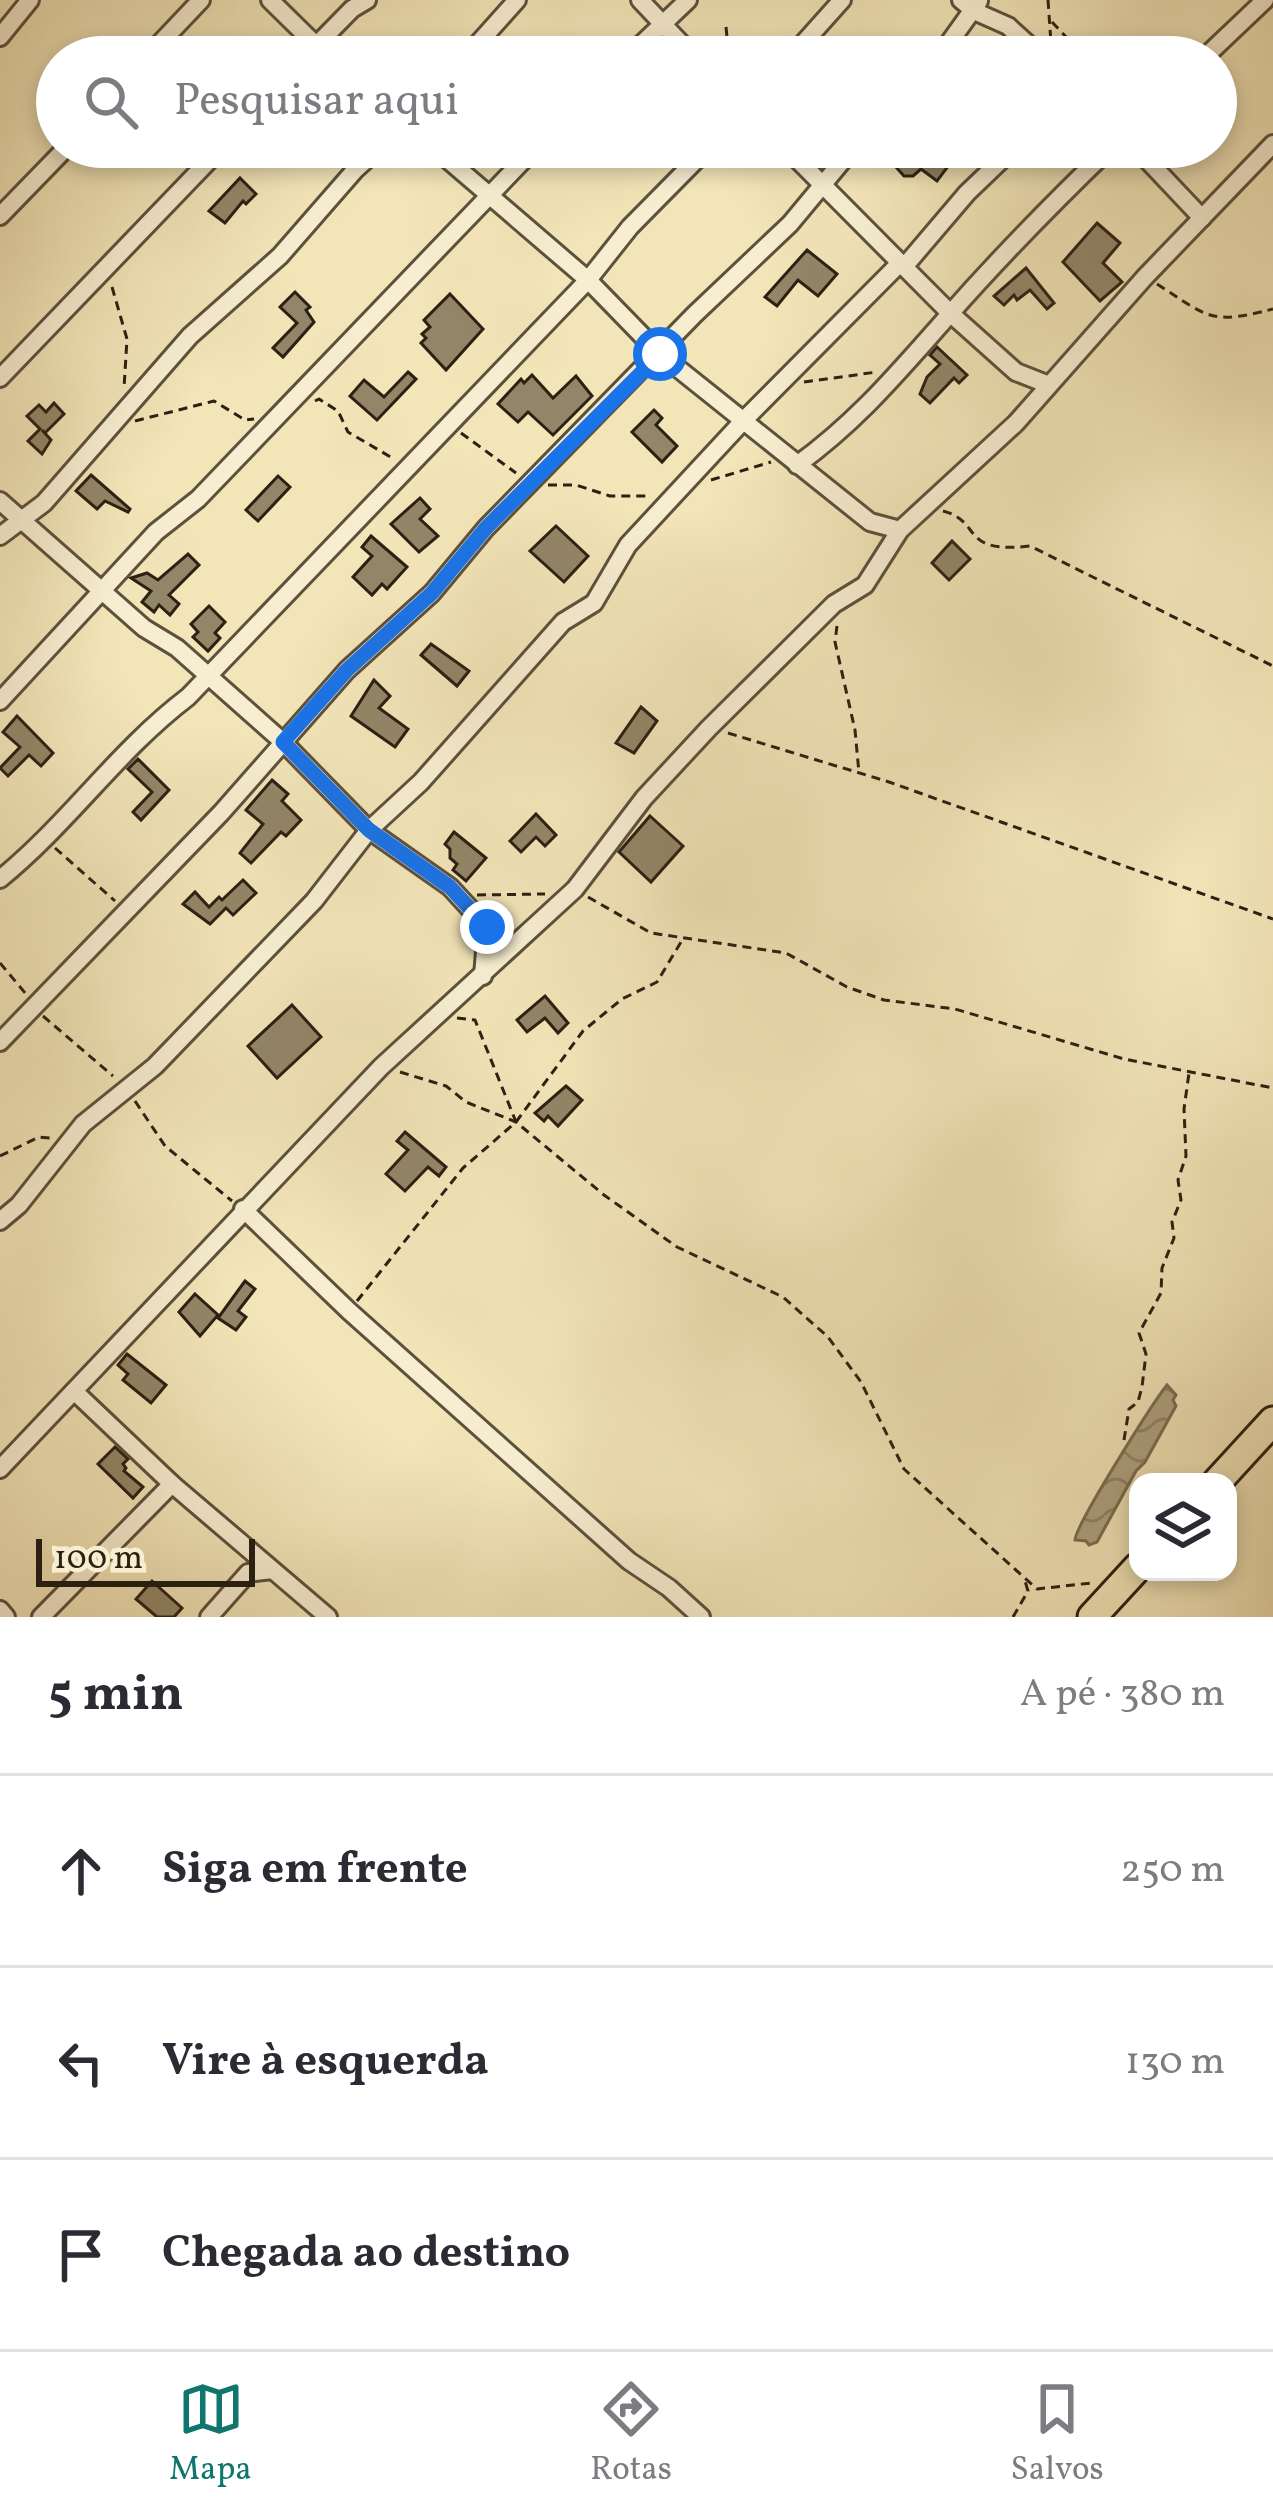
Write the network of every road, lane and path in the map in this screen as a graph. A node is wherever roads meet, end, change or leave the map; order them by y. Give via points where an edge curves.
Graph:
1 (30, 0) edge
2 (201, 0) edge
3 (270, 0) edge
4 (367, 0) edge
5 (518, 0) edge
6 (640, 0) edge
7 (688, 0) edge
8 (842, 0) edge
9 (1048, 0) edge
10 (1265, 0) edge
11 (972, 4) edge
12 (1051, 21) junction
13 (663, 25) junction
14 (727, 27) dead end
15 (167, 36) edge
16 (301, 36) edge
17 (330, 36) edge
18 (485, 36) edge
19 (651, 36) edge
20 (674, 36) edge
21 (728, 36) edge
22 (810, 36) edge
23 (951, 36) edge
24 (1021, 36) edge
25 (1049, 36) edge
26 (1065, 36) edge
27 (1227, 36) edge
28 (0, 37) edge
29 (1273, 144) edge
30 (47, 168) edge
31 (202, 168) edge
32 (357, 168) edge
33 (458, 168) edge
34 (517, 168) edge
35 (688, 168) edge
36 (806, 168) edge
37 (836, 168) edge
38 (994, 168) edge
39 (1091, 168) edge
40 (1155, 168) edge
41 (823, 184) junction
42 (491, 196) junction
43 (0, 216) edge
44 (1202, 218) junction
45 (902, 265) junction
46 (105, 273) junction
47 (1145, 277) junction
48 (588, 280) junction
49 (1273, 309) edge
50 (950, 314) junction
51 (660, 354) junction
52 (902, 370) junction
53 (0, 378) edge
54 (1049, 385) junction
55 (778, 386) junction
56 (119, 417) junction
57 (744, 420) junction
58 (450, 422) junction
59 (797, 464) junction
60 (533, 480) junction
61 (681, 489) junction
62 (0, 501) edge
63 (924, 508) junction
64 (20, 519) junction
65 (899, 530) junction
66 (0, 536) edge
67 (101, 590) junction
68 (841, 600) junction
69 (1273, 666) edge
70 (208, 676) junction
71 (0, 700) edge
72 (709, 728) junction
73 (283, 742) junction
74 (859, 773) junction
75 (369, 830) junction
76 (45, 839) junction
77 (0, 879) edge
78 (450, 887) junction
79 (575, 889) junction
80 (123, 912) junction
81 (1273, 919) edge
82 (684, 936) junction
83 (483, 976) junction
84 (438, 1016) junction
85 (0, 1042) edge
86 (381, 1066) junction
87 (1189, 1072) junction
88 (1273, 1088) edge
89 (516, 1122) junction
90 (71, 1140) junction
91 (0, 1156) edge
92 (243, 1210) junction
93 (0, 1221) edge
94 (349, 1311) junction
95 (74, 1391) junction
96 (1273, 1421) edge
97 (1124, 1440) dead end
98 (0, 1469) edge
99 (1224, 1473) edge
100 (172, 1484) junction
101 (249, 1550) junction
102 (272, 1570) junction
103 (248, 1573) junction
104 (1023, 1576) junction
105 (1129, 1578) edge
106 (0, 1610) edge
107 (1102, 1612) edge
108 (6, 1617) edge
109 (41, 1617) edge
110 (209, 1617) edge
111 (328, 1617) edge
112 (701, 1617) edge
113 (1013, 1617) edge

1 - 28 street
2 - 15 street
3 - 16 street
4 - 17 street
5 - 18 street
6 - 13 street
7 - 13 street
8 - 22 street
9 - 12 path
10 - 27 street
11 - 23 street
11 - 24 street
12 - 25 path
12 - 26 path
13 - 19 street
13 - 20 street
14 - 21 path
29 - 44 street
30 - 43 street
31 - 46 street
32 - 56 street
33 - 42 street
34 - 42 street
35 - 48 street
36 - 41 street
37 - 41 street
38 - 45 street
39 - 50 street
40 - 44 street
41 - 45 street
41 - 51 street
42 - 48 street
42 - 67 street
44 - 47 street
45 - 50 street
45 - 55 street
46 - 53 street
46 - 56 path via 127,339
47 - 49 path via 1210,318
47 - 54 street
48 - 51 street
48 - 58 street
50 - 52 street
50 - 54 street via 1016,372
51 - 57 street
51 - 60 street
52 - 55 path
52 - 59 street via 842,433
54 - 63 street
55 - 57 street
56 - 64 street via 44,503
57 - 59 street
57 - 61 street
58 - 60 path
58 - 70 street
59 - 61 path via 773,462
59 - 65 street via 870,522
60 - 61 path via 641,498
60 - 73 street
61 - 75 street via 628,545 594,603 563,622 422,782
62 - 64 street
63 - 65 street
63 - 69 path via 952,513 997,550 1030,546
64 - 66 street
64 - 67 street
65 - 68 street via 865,585
67 - 70 street
67 - 71 street
68 - 72 street
68 - 74 path via 835,642
70 - 73 street
70 - 76 street
72 - 74 path
72 - 79 street
73 - 75 street
73 - 80 street
74 - 81 path
75 - 78 street
75 - 90 street via 251,968
76 - 77 street
76 - 80 path
78 - 79 path via 468,895
78 - 83 street via 487,927
79 - 82 path via 651,933
79 - 83 street
80 - 85 street
82 - 87 path via 786,953 884,1000 955,1009
82 - 89 path via 657,982 583,1031
83 - 84 street
84 - 86 street
84 - 89 path via 475,1020
86 - 89 path
86 - 92 street
87 - 88 path
87 - 97 path via 1174,1238 1161,1293 1139,1333 1142,1387
89 - 94 path via 463,1168
89 - 104 path via 677,1247 803,1314 861,1382 904,1469
90 - 91 path via 39,1137
90 - 93 street
92 - 94 street
92 - 95 street
94 - 112 street
95 - 98 street
95 - 100 street
96 - 99 main road
100 - 101 street
100 - 109 street
101 - 102 street
101 - 103 street
102 - 103 street
102 - 111 street
103 - 110 street
104 - 107 path via 1037,1589 1089,1580
104 - 113 path via 1028,1591
105 - 107 main road
106 - 108 street

